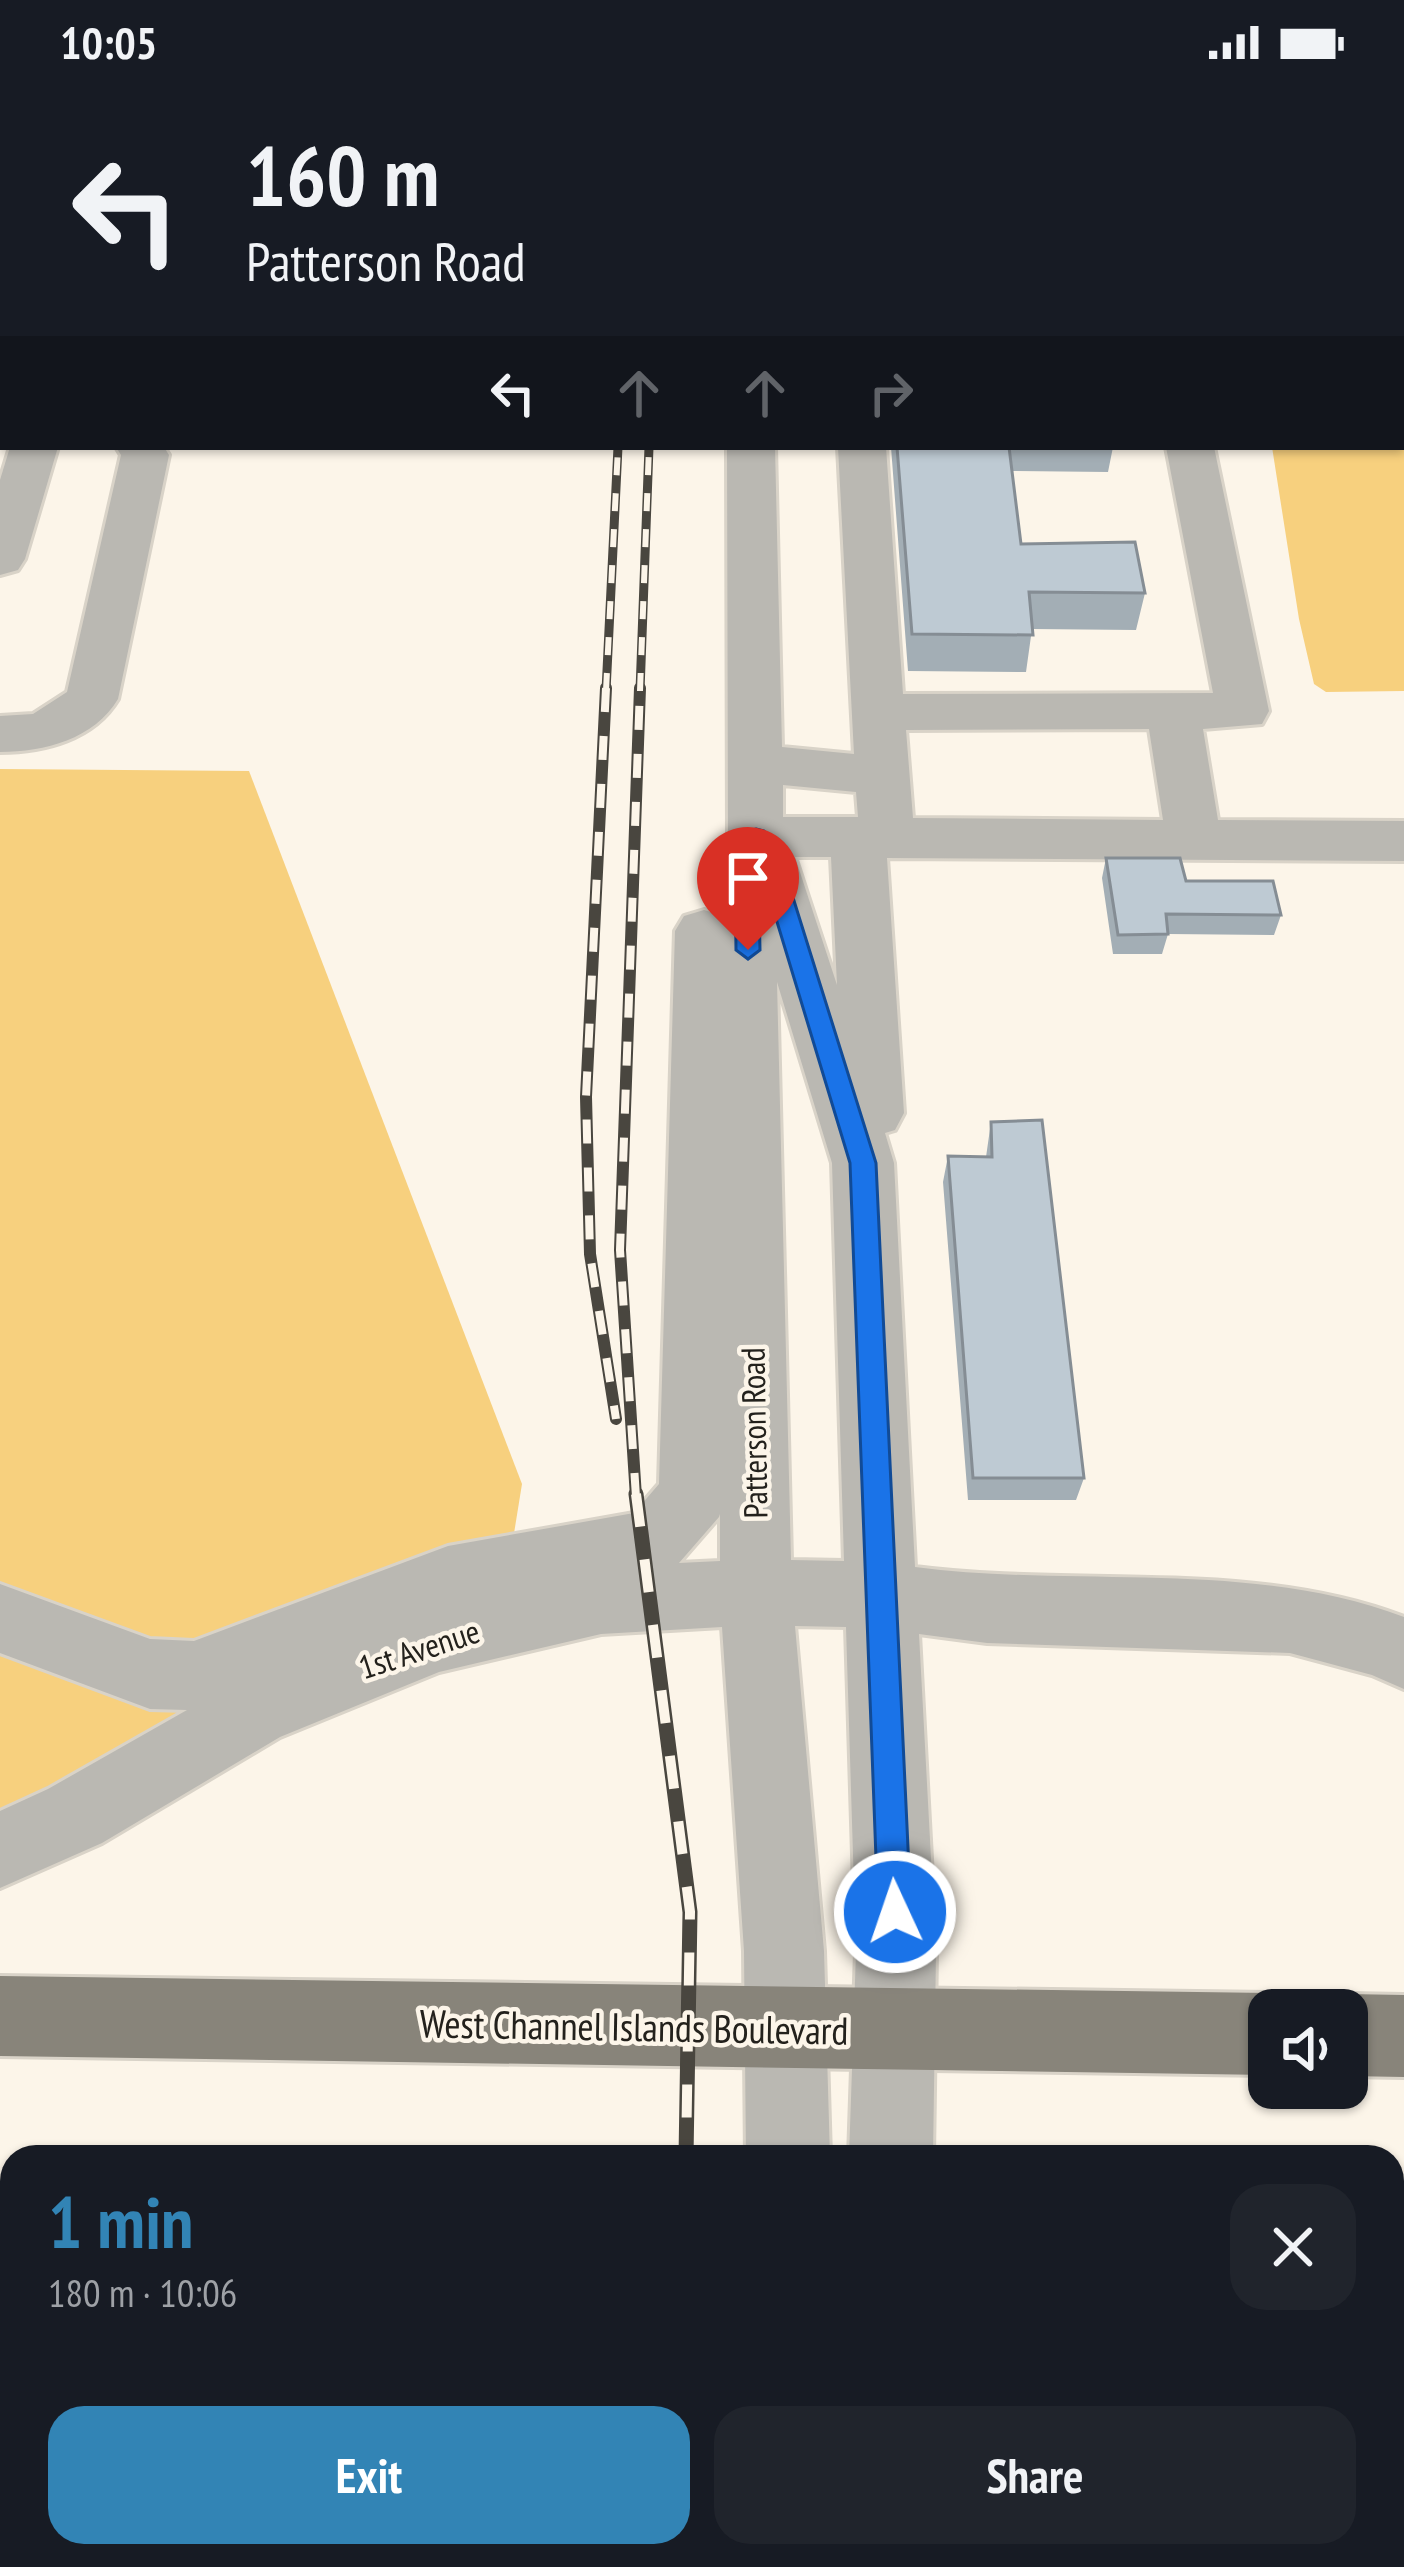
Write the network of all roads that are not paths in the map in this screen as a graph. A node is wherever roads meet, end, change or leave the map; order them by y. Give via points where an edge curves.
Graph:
1 (33, 450) edge
2 (142, 450) edge
3 (751, 450) edge
4 (862, 450) edge
5 (1191, 450) edge
6 (0, 559) edge
7 (878, 712) junction
8 (1173, 712) junction
9 (0, 734) edge
10 (754, 763) junction
11 (882, 776) junction
12 (731, 837) junction
13 (872, 837) junction
14 (1194, 840) junction
15 (1404, 841) edge
16 (863, 1163) junction
17 (756, 1592) junction
18 (878, 1595) junction
19 (0, 1618) edge
20 (1404, 1655) edge
21 (0, 1850) edge
22 (0, 2016) edge
23 (786, 2029) junction
24 (893, 2031) junction
25 (1248, 2034) edge
26 (1368, 2035) edge
27 (1404, 2036) edge
28 (788, 2145) edge
29 (891, 2145) edge

1 - 6 street
2 - 9 street via 92,699 64,725
3 - 10 street, Patterson Road
4 - 7 street
5 - 8 street via 1243,711
7 - 8 street
7 - 11 street
8 - 14 street
10 - 11 street
10 - 12 street, Patterson Road
11 - 13 street
12 - 13 street
12 - 16 street, Patterson Road via 769,856
12 - 17 street, Patterson Road via 746,858
12 - 19 street via 694,1496 670,1526 654,1541 388,1598 194,1676 150,1673
13 - 14 street
13 - 16 street via 874,1125
14 - 15 street
16 - 18 street, Patterson Road
17 - 18 street, 1st Avenue
17 - 21 street, 1st Avenue via 601,1601 439,1638 254,1712
17 - 23 street, Patterson Road
18 - 20 street, 1st Avenue via 987,1610 1290,1619
18 - 24 street, Patterson Road
22 - 23 main road, West Channel Islands Boulevard
23 - 24 main road, West Channel Islands Boulevard
23 - 28 street, Patterson Road
24 - 25 main road, West Channel Islands Boulevard
24 - 29 street, Patterson Road
26 - 27 main road

